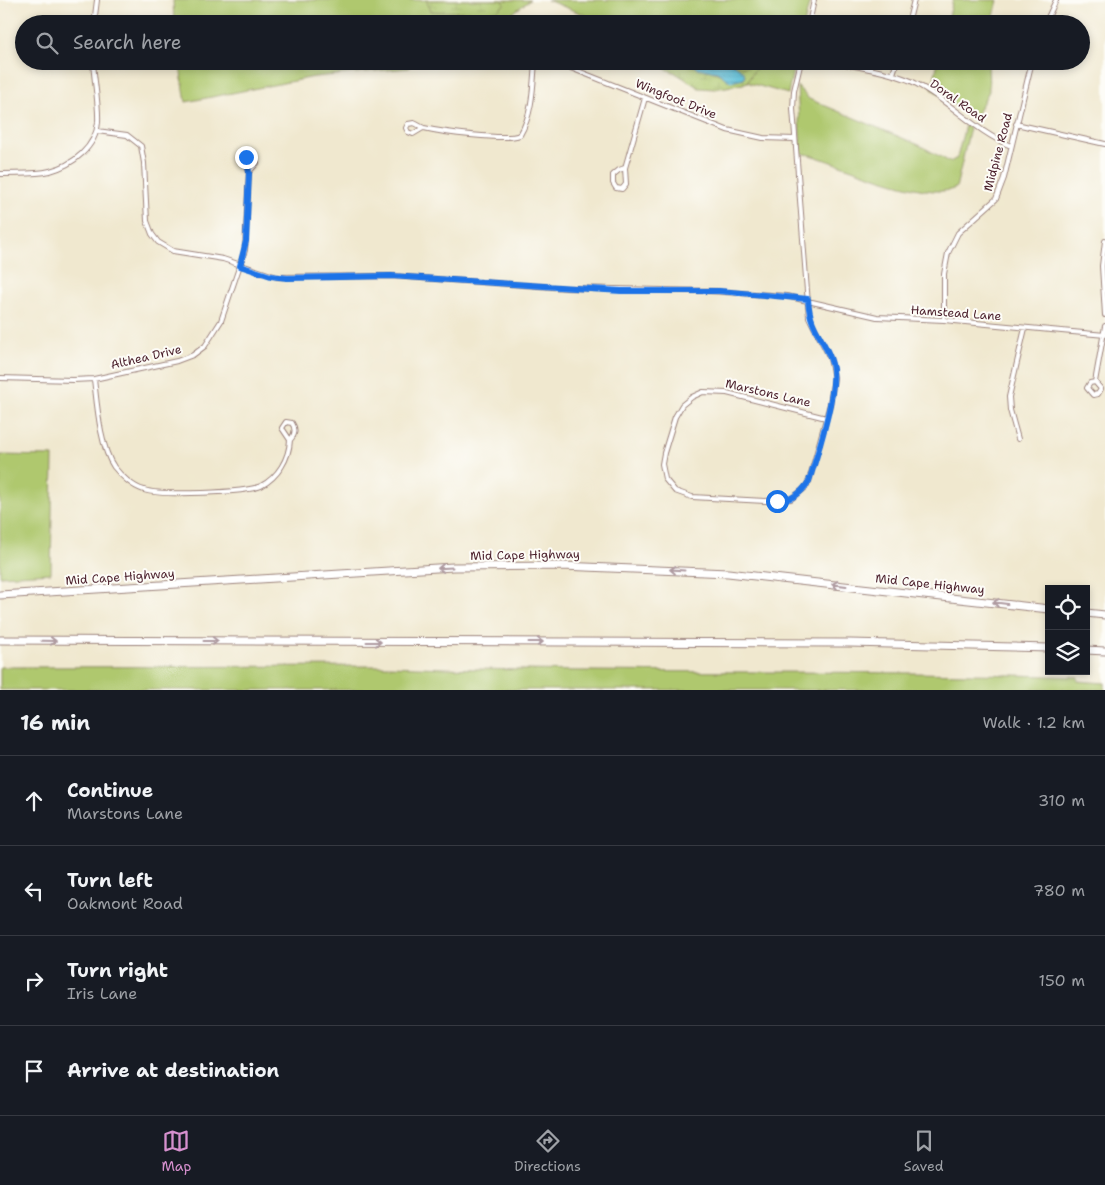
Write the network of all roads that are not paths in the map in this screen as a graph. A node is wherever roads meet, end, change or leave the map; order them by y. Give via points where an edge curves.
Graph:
1 (97, 0) edge
2 (814, 0) edge
3 (914, 0) edge
4 (1056, 0) edge
5 (95, 15) edge
6 (811, 15) edge
7 (910, 15) edge
8 (1050, 15) edge
9 (94, 70) edge
10 (533, 70) edge
11 (576, 70) edge
12 (798, 70) edge
13 (875, 70) edge
14 (894, 70) edge
15 (1030, 70) edge
16 (893, 74) junction
17 (645, 98) junction
18 (1016, 124) junction
19 (423, 128) dead end
20 (97, 131) junction
21 (795, 139) junction
22 (1105, 144) edge
23 (1010, 146) junction
24 (625, 168) junction
25 (249, 172) dead end
26 (0, 174) edge
27 (1105, 241) edge
28 (240, 266) junction
29 (808, 299) junction
30 (1105, 315) edge
31 (944, 320) junction
32 (1105, 326) edge
33 (1025, 328) junction
34 (1105, 335) edge
35 (0, 378) edge
36 (94, 379) junction
37 (1096, 382) dead end
38 (826, 418) junction
39 (1018, 439) dead end
40 (290, 440) junction
41 (0, 595) edge
42 (1045, 609) edge
43 (1090, 613) edge
44 (1105, 615) edge
45 (0, 640) edge
46 (1045, 648) edge
47 (1090, 650) edge
48 (1105, 651) edge

1 - 5 street
2 - 6 street
3 - 7 street
4 - 8 street
9 - 20 street
10 - 19 street via 529,109 520,135 509,138
11 - 17 street, Wingfoot Drive
12 - 21 street, Marstons Lane via 793,99
13 - 16 street, Doral Road
14 - 16 street
15 - 18 street, Midpine Road
16 - 23 street, Doral Road via 928,91
17 - 21 street, Wingfoot Drive via 734,132 768,139
17 - 24 street
18 - 22 street
18 - 23 street, Midpine Road
20 - 26 street via 87,150 55,169
20 - 28 street, Hamstead Lane via 127,135 141,146 147,221 158,242 173,251 223,258
21 - 29 street, Marstons Lane
23 - 31 street, Midpine Road via 996,199 958,233 948,253 944,274
24 - 24 street via 613,175 616,188 626,184
25 - 28 street, Althea Drive via 246,241
27 - 30 street via 1102,266
28 - 29 street, Hamstead Lane via 287,278 391,276 580,289 719,291
28 - 36 street, Althea Drive via 221,321 199,351 177,361
29 - 31 street, Hamstead Lane via 877,318
29 - 38 street, Marstons Lane via 812,324 832,365 833,387
31 - 33 street, Hamstead Lane
32 - 34 street
33 - 34 street, Hamstead Lane
33 - 39 street via 1009,397
34 - 37 street
35 - 36 street, Althea Drive
36 - 40 street via 102,432 111,462 143,490 177,494 256,487 268,482 279,470
38 - 38 street, Marstons Lane via 809,481 791,499 765,501 692,497 675,491 663,473 664,453 674,417 686,400 697,394 711,391 727,393
40 - 40 street via 282,432 286,422 295,428
42 -> 41 highway, Mid Cape Highway via 728,574 603,566 453,568
43 - 44 highway
45 -> 46 highway via 858,643
47 - 48 highway

